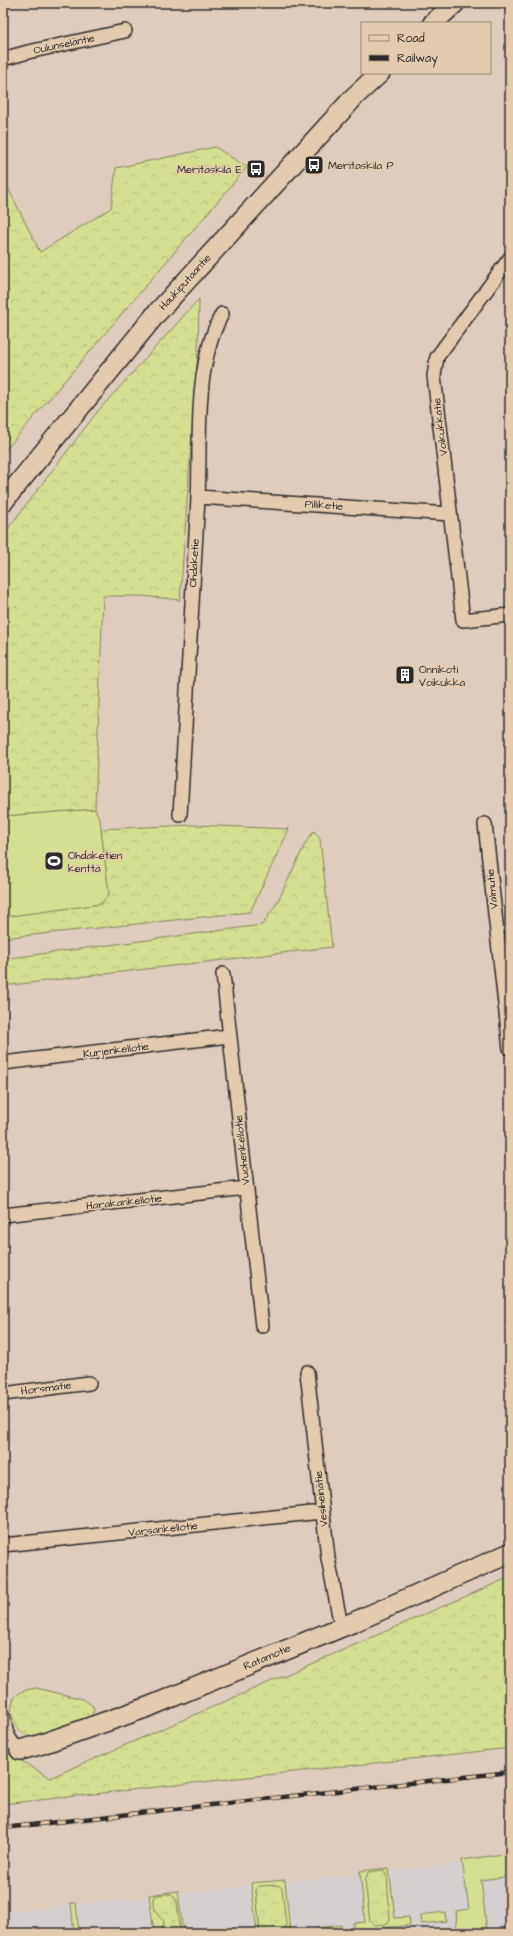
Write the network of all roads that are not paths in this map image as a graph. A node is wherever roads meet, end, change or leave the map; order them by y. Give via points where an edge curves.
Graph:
1 (455, 3) edge
2 (434, 22) edge
3 (125, 31) dead end
4 (3, 59) edge
5 (379, 74) edge
6 (510, 258) edge
7 (222, 314) dead end
8 (198, 497) junction
9 (3, 502) edge
10 (450, 514) junction
11 (510, 615) edge
12 (180, 815) dead end
13 (485, 824) dead end
14 (223, 974) dead end
15 (508, 1005) edge
16 (229, 1036) junction
17 (510, 1049) edge
18 (3, 1063) edge
19 (246, 1188) junction
20 (3, 1215) edge
21 (262, 1326) dead end
22 (307, 1372) dead end
23 (89, 1383) dead end
24 (3, 1394) edge
25 (322, 1512) junction
26 (3, 1545) edge
27 (510, 1553) edge
28 (341, 1626) junction
29 (3, 1716) edge
30 (20, 1750) joint

1 - 2 main road
3 - 4 street, Oulunseläntie
5 - 9 main road, Haukiputaantie via 355,96 156,314
6 - 10 street, Voikukkatie via 437,357 434,376
7 - 8 street, Ohdaketie via 210,344 201,392
8 - 10 street, Pilliketie
8 - 12 street, Ohdaketie
10 - 11 street, Voikukkatie via 463,620
13 - 15 street, Valmutie
14 - 16 street, Vuohenkellotie
15 - 17 street, Valmutie
16 - 18 street, Kurjenkellotie
16 - 19 street, Vuohenkellotie
19 - 20 street, Harakankellotie
19 - 21 street, Vuohenkellotie
22 - 25 street, Vesiheinätie
23 - 24 street, Horsmatie
25 - 26 street, Varsankellotie
25 - 28 street, Vesiheinätie
27 - 28 main road, Ratamotie
28 - 30 main road, Ratamotie via 148,1707
29 - 30 street via 10,1743

